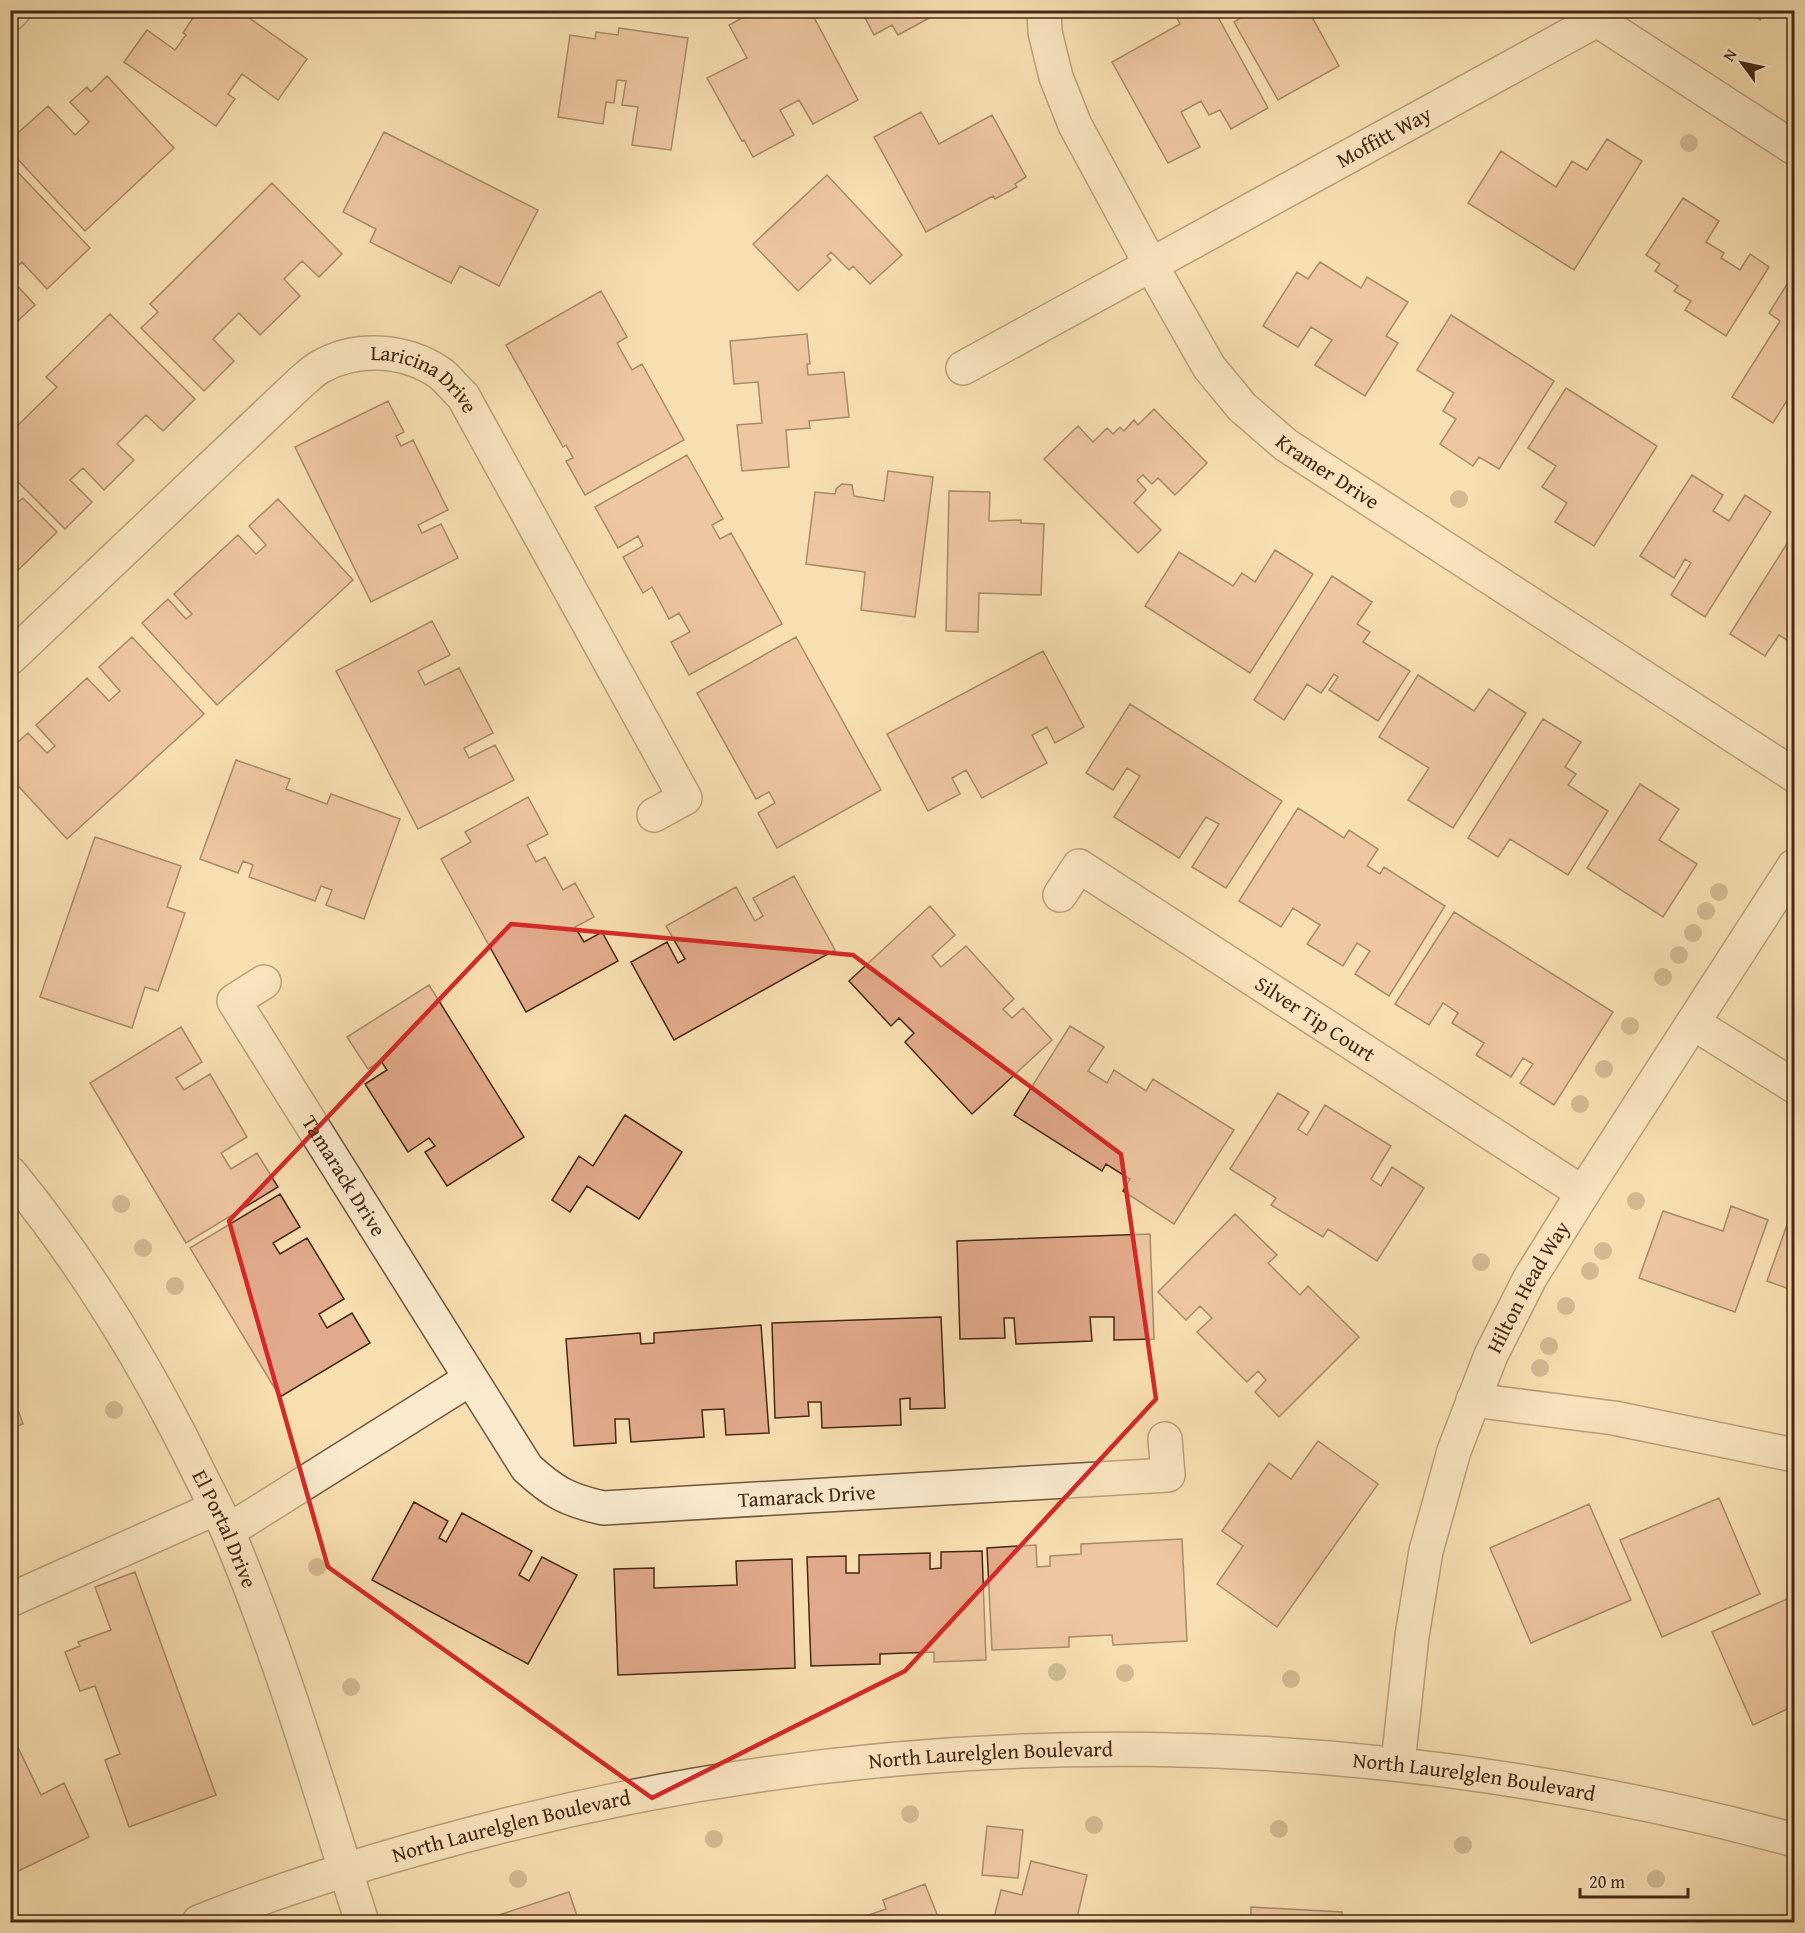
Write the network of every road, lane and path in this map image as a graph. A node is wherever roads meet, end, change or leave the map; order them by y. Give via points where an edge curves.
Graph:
1 (14, 10) edge
2 (1044, 10) edge
3 (10, 14) edge
4 (1794, 148) edge
5 (1151, 265) junction
6 (963, 368) dead end
7 (10, 658) edge
8 (1794, 775) edge
9 (654, 815) dead end
10 (1794, 866) edge
11 (1060, 895) dead end
12 (264, 982) dead end
13 (1693, 1023) junction
14 (1794, 1086) edge
15 (10, 1173) edge
16 (1582, 1193) junction
17 (470, 1379) junction
18 (1473, 1401) junction
19 (1166, 1439) dead end
20 (1794, 1455) edge
21 (222, 1520) junction
22 (10, 1600) edge
23 (1398, 1763) junction
24 (1794, 1840) edge
25 (345, 1870) junction
26 (199, 1923) edge
27 (362, 1923) edge

1 - 3 street
2 - 5 street, Kramer Drive via 1056,77 1075,125
4 - 5 street, Moffitt Way via 1597,20
5 - 6 street, Moffitt Way
5 - 8 street, Kramer Drive via 1209,367 1242,407 1286,445
7 - 9 street, Laricina Drive via 320,367 352,354 384,352 412,358 440,373 463,396 685,798
10 - 13 street, Hilton Head Way
11 - 16 street, Silver Tip Court via 1079,866
12 - 17 street, Tamarack Drive via 234,1001
13 - 14 street
13 - 16 street, Hilton Head Way
15 - 21 street, El Portal Drive via 40,1209 105,1304 164,1403
16 - 18 street, Hilton Head Way via 1530,1278 1491,1355
17 - 19 street, Tamarack Drive via 528,1468 548,1488 573,1501 603,1508 1168,1474
17 - 21 street
18 - 20 street via 1614,1418
18 - 23 street, Hilton Head Way via 1454,1451 1426,1551
21 - 22 street
21 - 25 street, El Portal Drive via 269,1635
23 - 24 street, North Laurelglen Boulevard via 1587,1791
23 - 25 street, North Laurelglen Boulevard via 1234,1750 1101,1748 835,1764 703,1783 573,1808
25 - 26 street, North Laurelglen Boulevard
25 - 27 street, El Portal Drive

